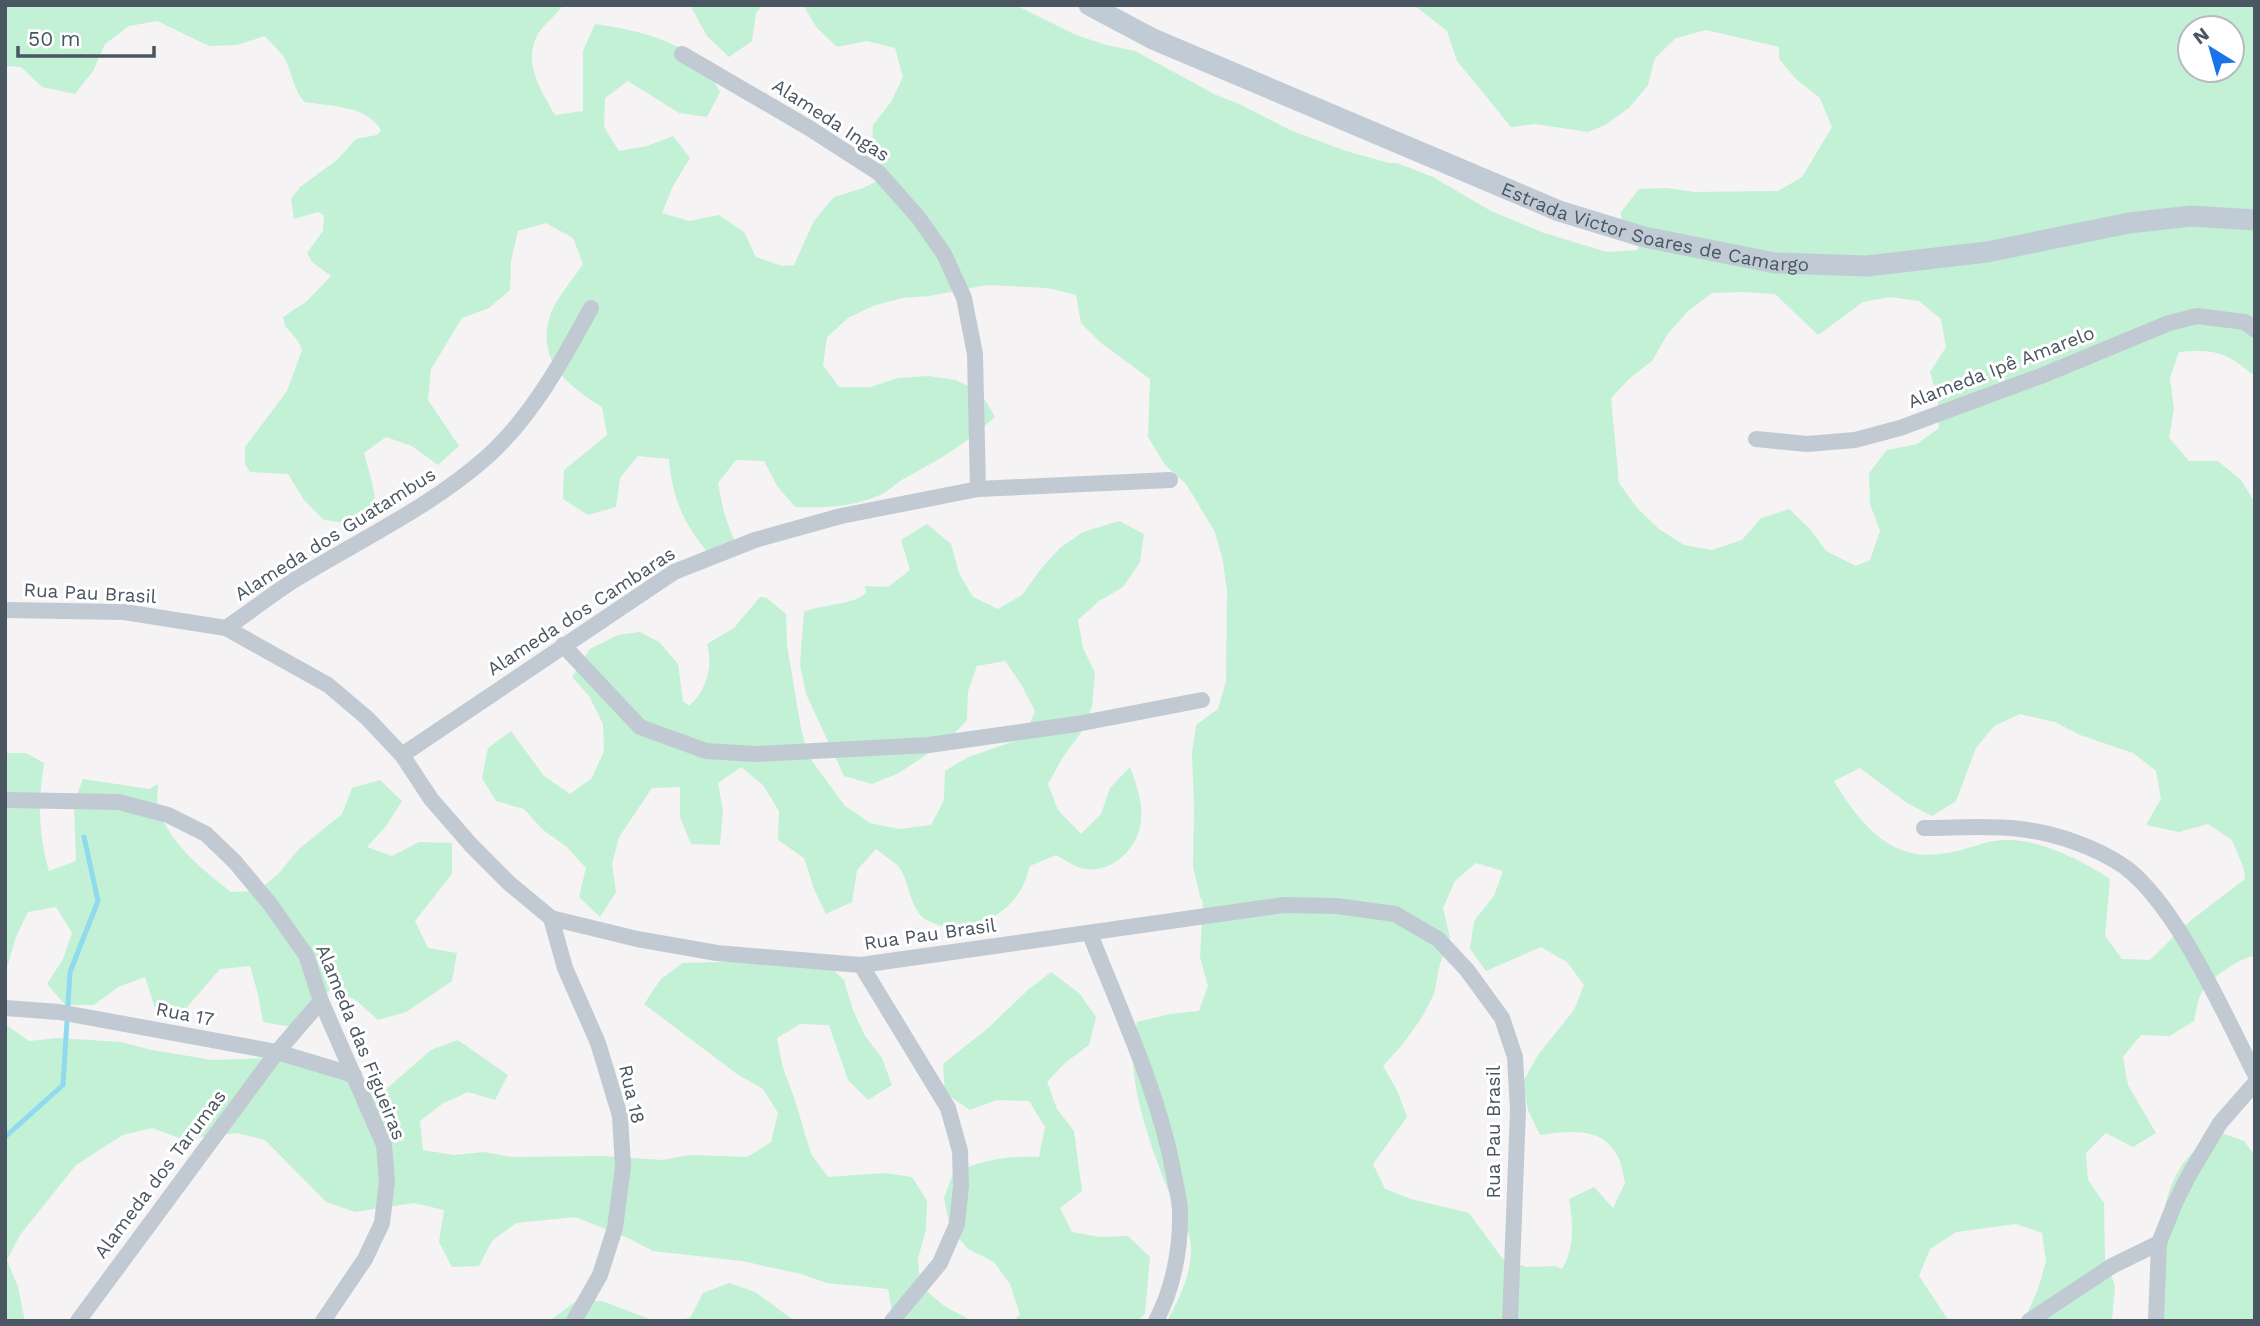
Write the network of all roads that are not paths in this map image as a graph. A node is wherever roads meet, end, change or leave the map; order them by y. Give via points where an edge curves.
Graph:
1 (1089, 5) edge
2 (682, 54) dead end
3 (2255, 220) edge
4 (591, 308) dead end
5 (2255, 331) edge
6 (1756, 439) dead end
7 (1170, 480) dead end
8 (978, 489) junction
9 (5, 610) edge
10 (226, 628) junction
11 (563, 645) junction
12 (1202, 700) dead end
13 (402, 755) junction
14 (5, 800) edge
15 (1924, 828) dead end
16 (551, 918) junction
17 (1090, 934) junction
18 (861, 965) junction
19 (320, 1001) junction
20 (5, 1008) edge
21 (277, 1052) junction
22 (2255, 1074) edge
23 (354, 1075) junction
24 (2255, 1083) edge
25 (2159, 1243) junction
26 (78, 1321) edge
27 (323, 1321) edge
28 (574, 1321) edge
29 (892, 1321) edge
30 (1156, 1321) edge
31 (1510, 1321) edge
32 (2029, 1321) edge
33 (2156, 1321) edge

1 - 3 main road, Estrada Victor Soares de Camargo via 1153,39 1559,211 1644,237 1775,263 1867,266 1987,252 2129,223 2190,216
2 - 8 street, Alameda Ingas via 878,173 944,254 964,298 975,354
4 - 10 street, Alameda dos Guatambus via 560,365 489,455 441,495 296,580
5 - 6 street, Alameda Ipê Amarelo via 2245,322 2197,316 1899,428 1855,440 1819,443
7 - 8 street, Alameda dos Cambaras
8 - 11 street, Alameda dos Cambaras via 841,516 755,540 674,572
9 - 10 street, Rua Pau Brasil via 124,612
10 - 13 street, Rua Pau Brasil via 328,685
11 - 12 street via 639,727 706,751 755,754 929,745
11 - 13 street, Alameda dos Cambaras
13 - 16 street, Rua Pau Brasil via 431,799 471,845
14 - 19 street, Alameda das Figueiras via 119,802 168,815 206,834 235,862 306,955
15 - 22 street via 2020,829 2064,839 2124,867 2168,915
16 - 18 street, Rua Pau Brasil via 717,953
16 - 28 street, Rua 18 via 620,1116 623,1167 615,1228 600,1275
17 - 18 street, Rua Pau Brasil
17 - 30 street via 1158,1107 1180,1211 1177,1257
17 - 31 street, Rua Pau Brasil via 1284,905 1395,914 1438,939 1502,1018 1515,1058 1518,1111
18 - 29 street via 948,1108 960,1151 957,1224 940,1263
19 - 21 street, Alameda dos Tarumas
19 - 23 street, Alameda das Figueiras
20 - 21 street, Rua 17 via 59,1012
21 - 23 street, Rua 17
21 - 26 street, Alameda dos Tarumas
23 - 27 street, Alameda das Figueiras via 384,1145 387,1181 382,1223 365,1259
24 - 25 street via 2220,1123 2189,1175
25 - 32 street via 2112,1266
25 - 33 street

